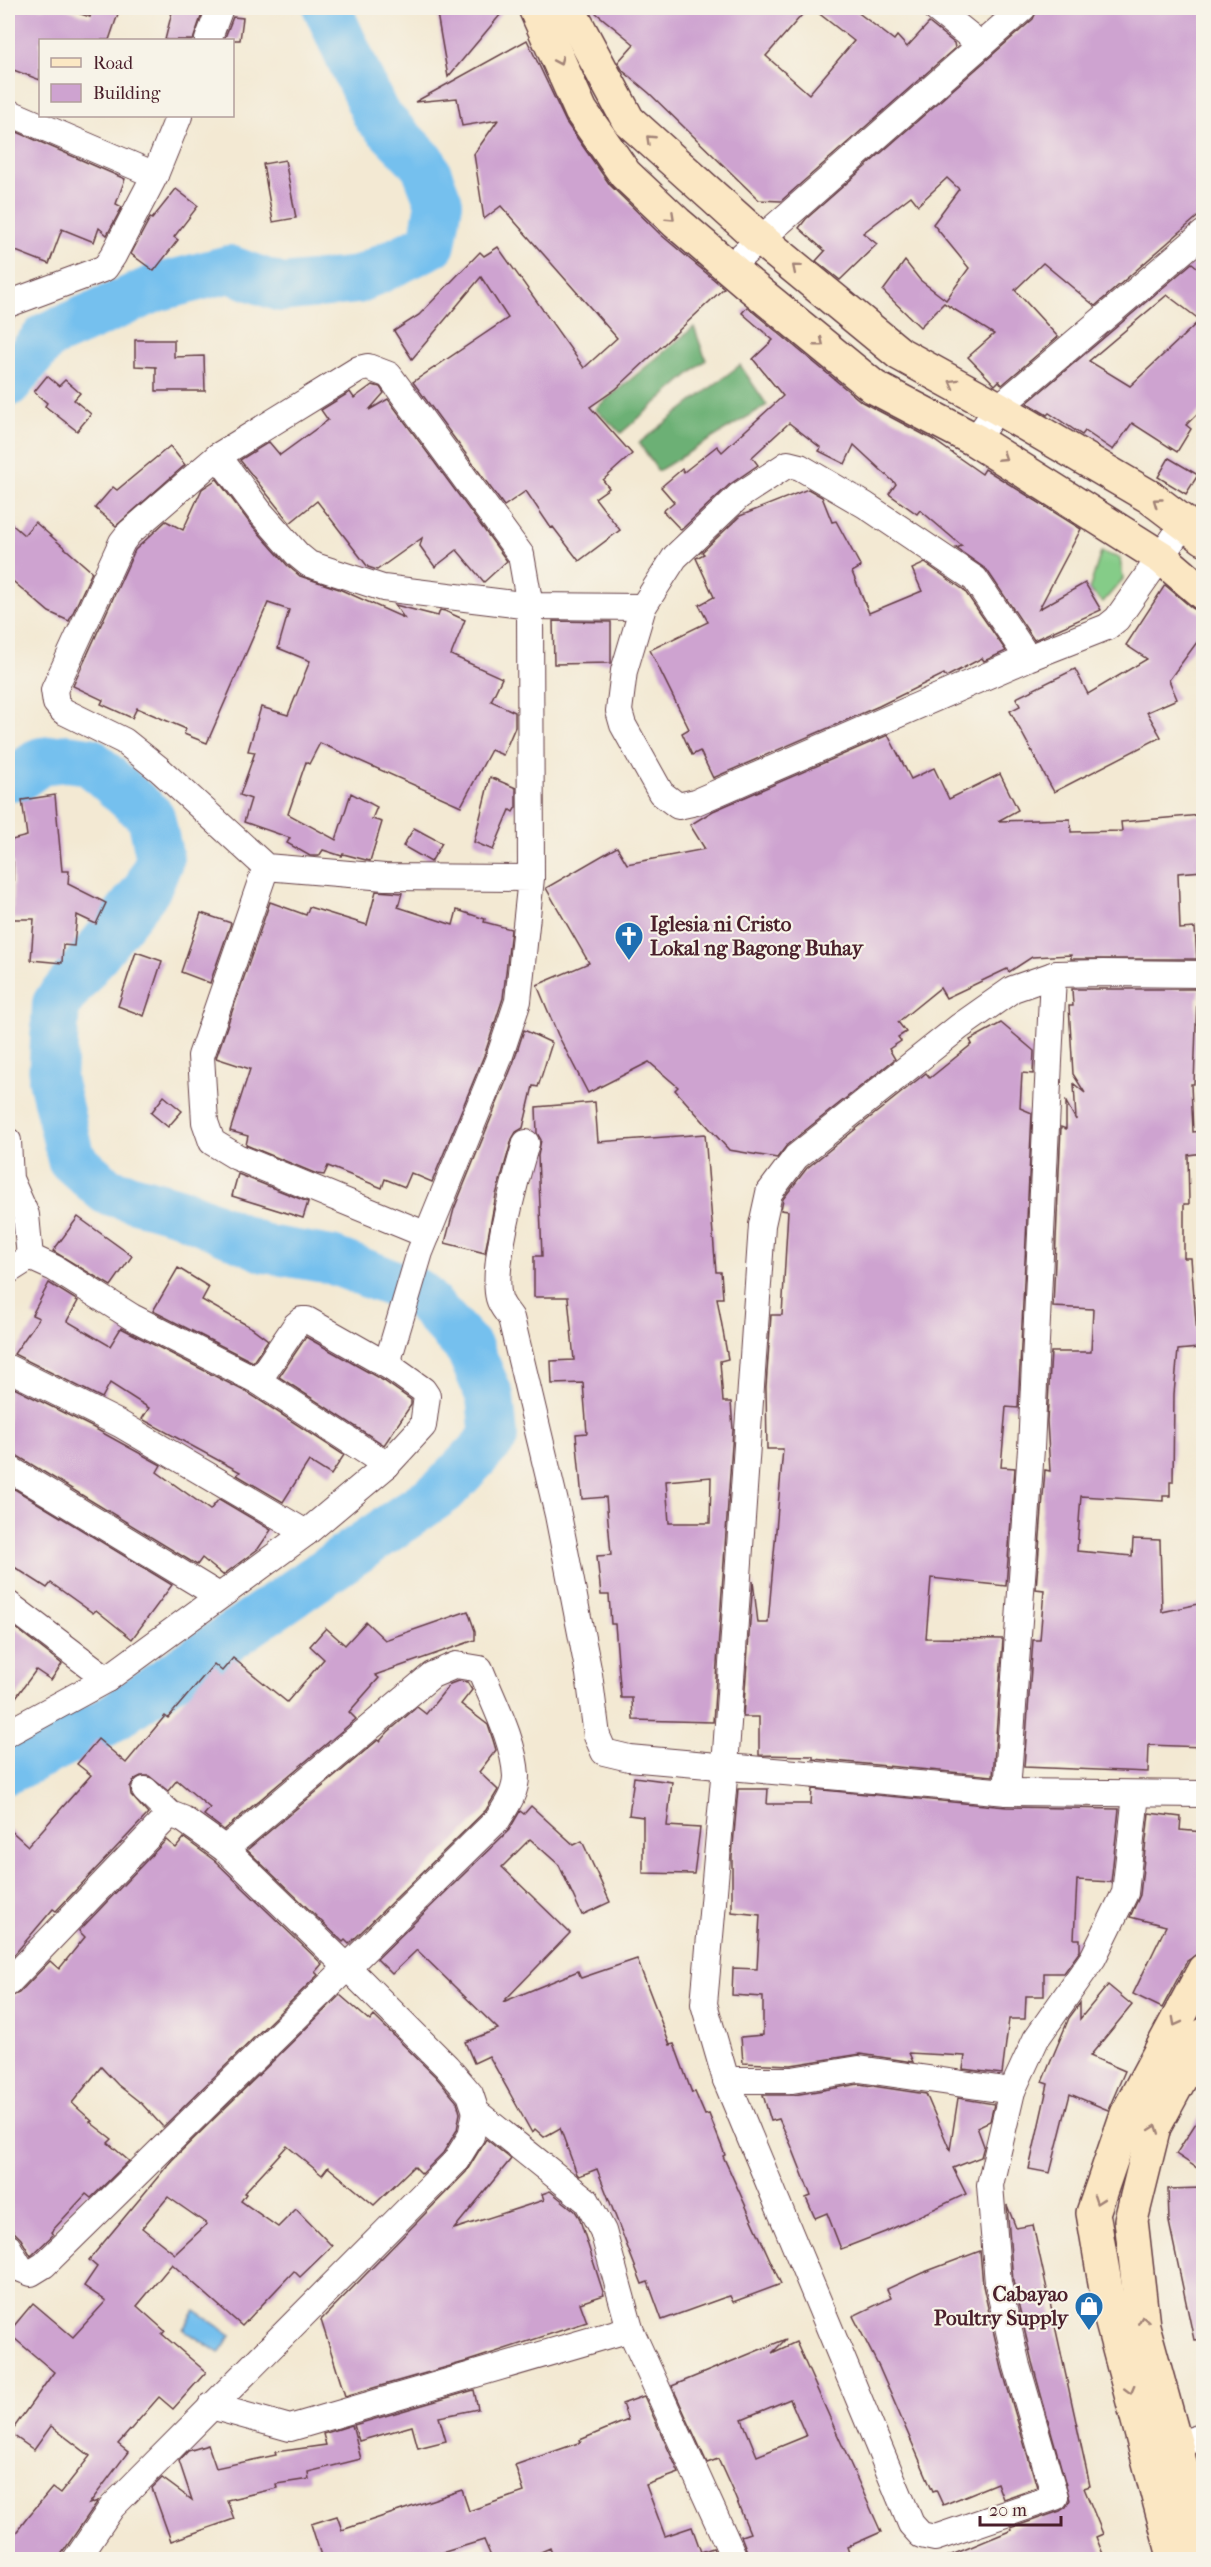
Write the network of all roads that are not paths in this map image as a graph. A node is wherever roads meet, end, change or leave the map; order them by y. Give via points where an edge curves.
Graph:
1 (220, 8) edge
2 (535, 8) edge
3 (568, 8) edge
4 (934, 8) edge
5 (1023, 8) edge
6 (208, 39) edge
7 (981, 45) junction
8 (8, 112) edge
9 (179, 117) edge
10 (155, 175) junction
11 (759, 238) junction
12 (1200, 242) edge
13 (729, 267) junction
14 (8, 304) edge
15 (998, 408) junction
16 (975, 440) junction
17 (218, 456) junction
18 (1194, 530) edge
19 (1162, 558) junction
20 (1203, 594) edge
21 (530, 606) junction
22 (643, 607) junction
23 (1028, 658) junction
24 (266, 867) junction
25 (531, 878) junction
26 (1053, 975) junction
27 (1203, 975) edge
28 (8, 1141) edge
29 (526, 1143) dead end
30 (424, 1244) junction
31 (30, 1257) junction
32 (8, 1271) edge
33 (391, 1362) junction
34 (8, 1368) edge
35 (258, 1381) junction
36 (387, 1465) junction
37 (8, 1468) edge
38 (306, 1533) junction
39 (219, 1596) junction
40 (8, 1604) edge
41 (107, 1679) junction
42 (12, 1725) edge
43 (725, 1767) junction
44 (145, 1790) dead end
45 (1007, 1792) junction
46 (1203, 1794) edge
47 (1136, 1795) junction
48 (170, 1814) junction
49 (225, 1850) junction
50 (347, 1967) junction
51 (1203, 1970) edge
52 (8, 1983) edge
53 (1203, 2035) edge
54 (726, 2080) junction
55 (1012, 2091) junction
56 (476, 2112) junction
57 (8, 2247) edge
58 (630, 2329) junction
59 (210, 2406) junction
60 (1176, 2446) edge
61 (76, 2559) edge
62 (735, 2559) edge
63 (1175, 2559) edge
64 (1203, 2559) edge

1 - 6 street
2 -> 13 street via 581,111 625,174
11 -> 3 street via 628,120
4 - 7 street
5 - 7 street
7 - 11 street
8 - 10 street
9 - 10 street
10 - 14 street via 105,268
11 - 13 street
15 -> 11 street via 900,354
12 - 15 street
13 -> 16 street via 874,387
15 - 16 street
18 -> 15 street via 1150,497
16 -> 19 street
17 - 21 street via 260,512 309,564 383,588
17 - 21 street via 351,373 368,367 379,370 389,375 521,555
17 - 24 street via 129,533 54,690 56,703 63,711 124,741
18 - 19 street
19 - 20 street
19 - 23 street via 1113,623
21 - 22 street
21 - 25 street
22 - 23 street via 675,557 739,496 788,464 865,505 975,579
22 - 23 street via 624,671 619,711 661,793 678,806 696,802
24 - 25 street via 385,877
24 - 30 street via 201,1056 205,1122 212,1142
25 - 30 street via 518,1000 499,1058
26 - 27 street
26 - 43 street via 1013,989 959,1027 796,1157 769,1193 761,1237
26 - 45 street via 1031,1439
28 - 31 street via 10,1179 26,1215
29 - 43 street via 500,1260 499,1298 511,1318 558,1515 597,1736 604,1752
30 - 33 street
31 - 32 street
31 - 35 street via 132,1317
33 - 35 street via 302,1320
33 - 36 street via 428,1396 423,1426
34 - 38 street via 120,1424
35 - 36 street
36 - 38 street
37 - 39 street
38 - 39 street
39 - 41 street
40 - 41 street
41 - 42 street
43 - 45 street
43 - 54 street via 704,2004
44 - 48 street
45 - 47 street
46 - 47 street
47 - 55 street via 1125,1893 1093,1958 1036,2039
48 - 49 street
48 - 52 street
49 - 50 street
49 - 50 street via 432,1675 456,1665 480,1669 510,1745 516,1776 512,1797 498,1819
50 - 56 street via 447,2067 470,2094
50 - 57 street via 44,2265 31,2273 21,2269
51 -> 60 street via 1127,2114 1094,2213 1111,2319
60 -> 53 street via 1143,2326 1131,2220 1154,2127
54 - 55 street via 792,2080 859,2069
54 - 55 street via 911,2524 921,2535 935,2538 1055,2497 1017,2366 998,2283 990,2186
56 - 58 street via 587,2201 603,2231
56 - 59 street via 471,2136 455,2162
58 - 59 street via 290,2428
58 - 62 street
59 - 61 street via 112,2507
60 - 63 street
60 - 64 street

